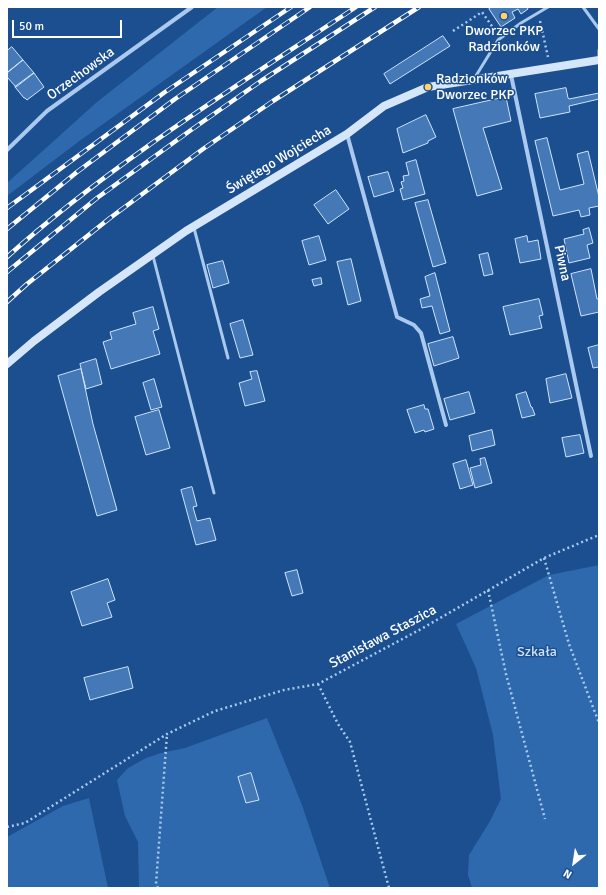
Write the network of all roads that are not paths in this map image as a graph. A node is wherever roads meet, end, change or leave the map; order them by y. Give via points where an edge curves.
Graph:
1 (192, 7) edge
2 (548, 7) edge
3 (583, 7) edge
4 (599, 29) edge
5 (599, 50) edge
6 (599, 61) edge
7 (511, 74) junction
8 (473, 80) junction
9 (348, 134) junction
10 (7, 150) edge
11 (193, 226) junction
12 (152, 254) junction
13 (228, 358) dead end
14 (7, 364) edge
15 (446, 425) dead end
16 (590, 456) dead end
17 (214, 494) dead end

1 - 10 street, Orzechowska via 47,111
2 - 8 lane via 498,40
3 - 4 lane
5 - 6 lane
6 - 7 street, Świętego Wojciecha
7 - 8 street, Świętego Wojciecha
7 - 16 street, Piwna
8 - 9 street, Świętego Wojciecha via 428,87 384,106
9 - 11 street, Świętego Wojciecha
9 - 15 street via 397,317 414,324 421,333
11 - 12 street, Świętego Wojciecha
11 - 13 lane
12 - 14 street, Świętego Wojciecha via 34,341
12 - 17 lane

